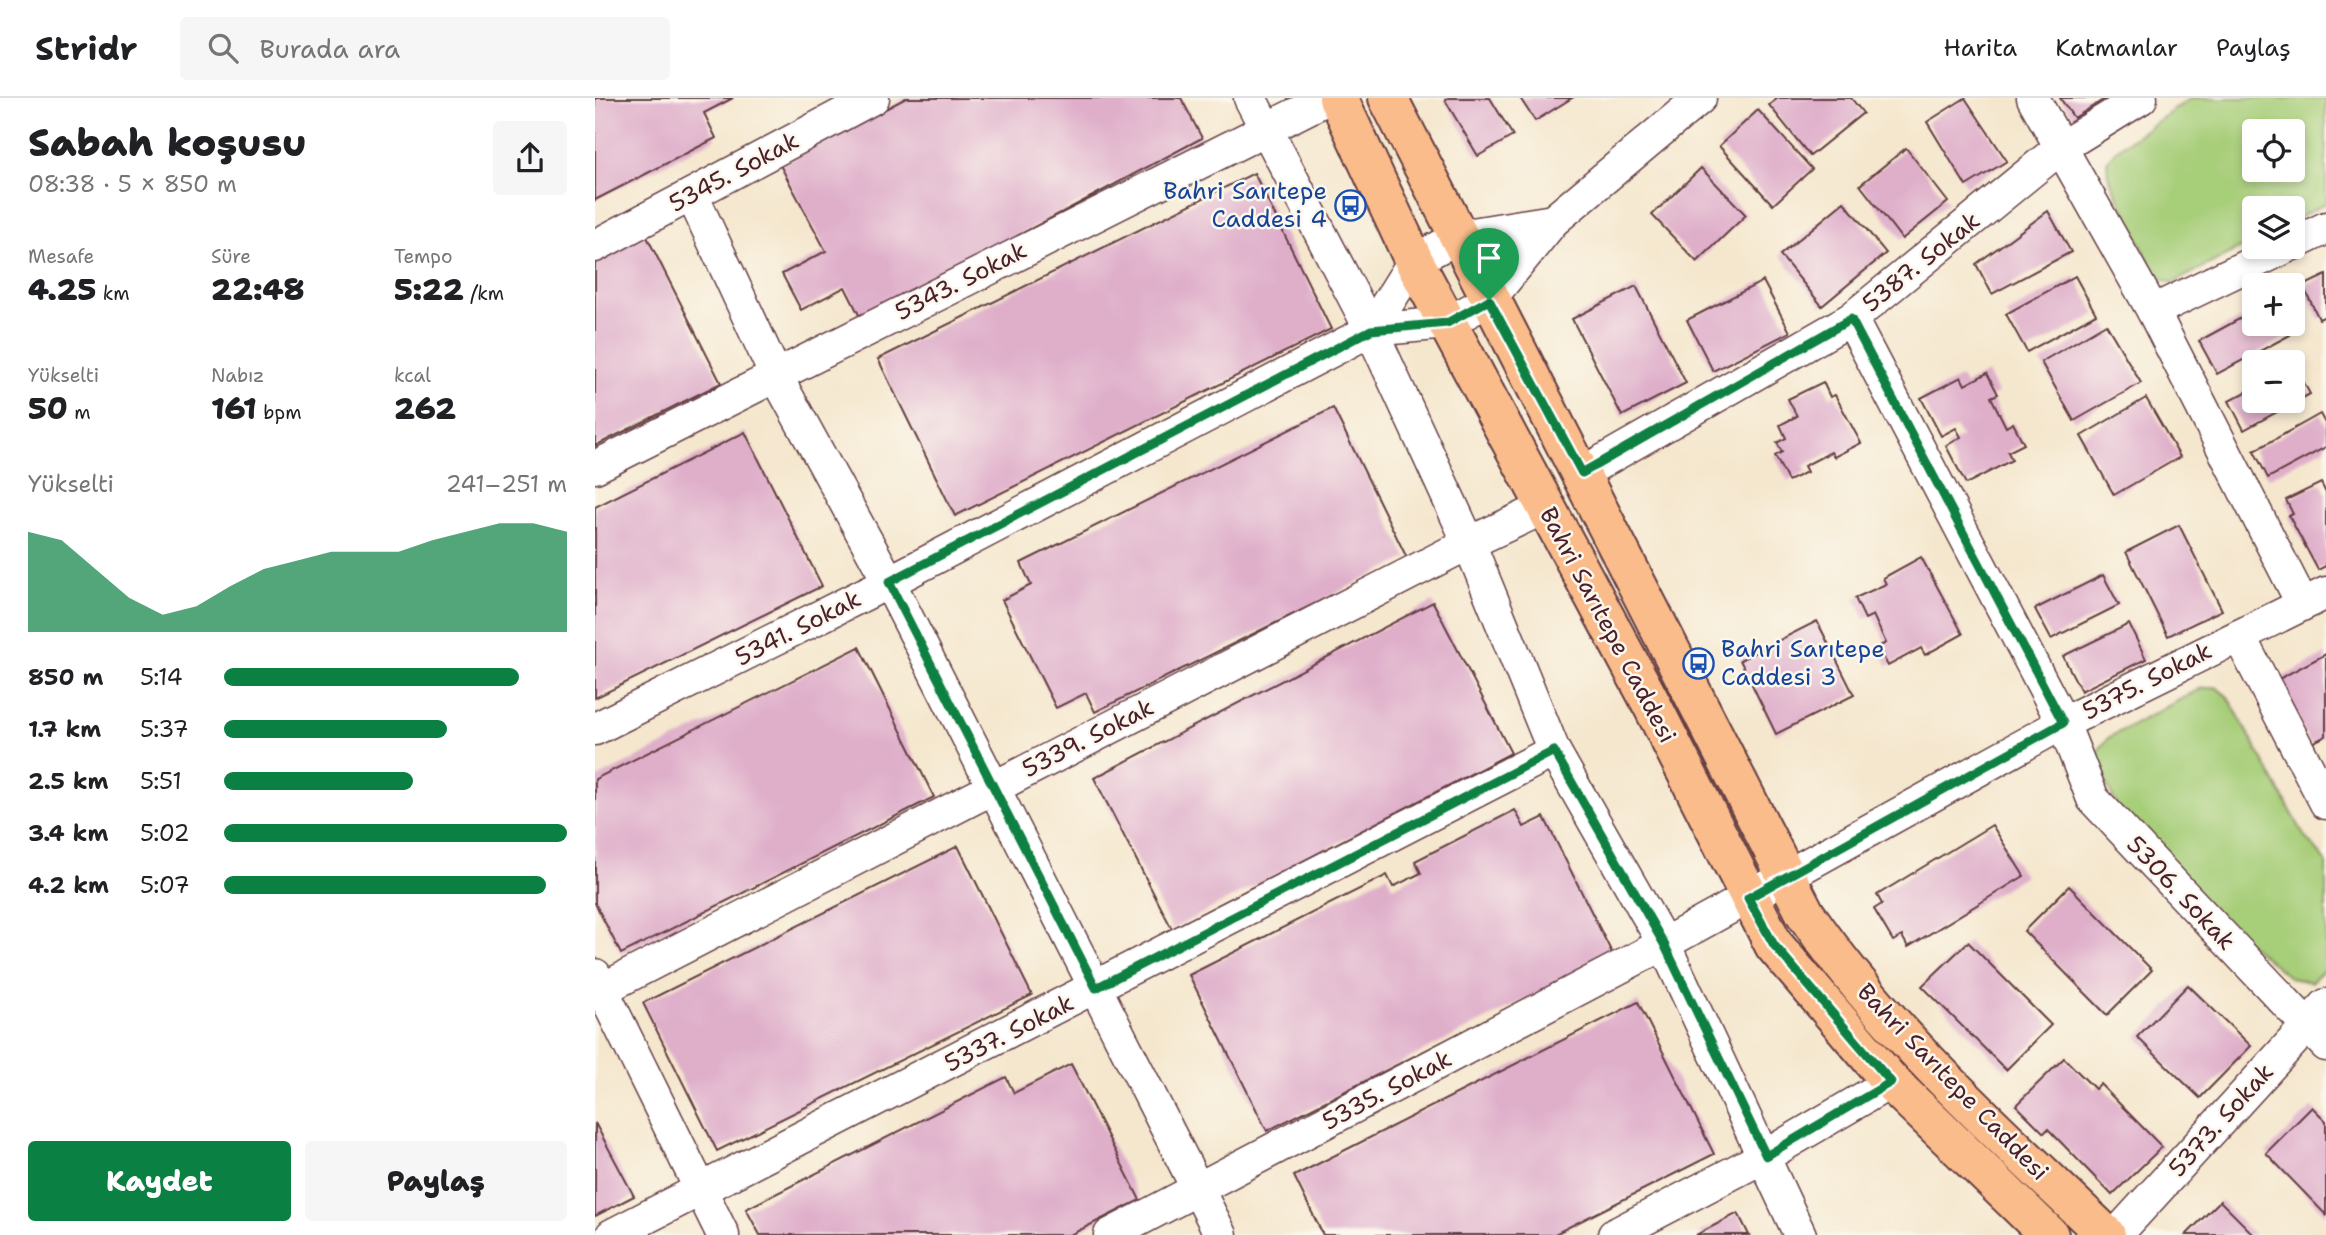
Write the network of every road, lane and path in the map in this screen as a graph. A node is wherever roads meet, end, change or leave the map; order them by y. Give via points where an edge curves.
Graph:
1 (873, 98) edge
2 (1250, 98) edge
3 (1328, 98) edge
4 (1338, 98) edge
5 (1388, 98) edge
6 (1700, 98) edge
7 (2033, 98) edge
8 (2141, 98) edge
9 (1266, 128) junction
10 (2060, 148) junction
11 (692, 195) junction
12 (1553, 221) junction
13 (2326, 228) edge
14 (1460, 236) junction
15 (2305, 238) edge
16 (595, 246) edge
17 (2261, 259) edge
18 (1415, 261) junction
19 (1489, 300) junction
20 (2153, 310) junction
21 (1851, 319) junction
22 (1447, 323) junction
23 (1371, 330) junction
24 (775, 374) junction
25 (595, 467) edge
26 (1582, 473) junction
27 (1546, 507) junction
28 (1469, 543) junction
29 (889, 582) junction
30 (2314, 598) edge
31 (2239, 636) junction
32 (2063, 723) junction
33 (595, 729) edge
34 (1554, 751) junction
35 (993, 788) junction
36 (2326, 803) edge
37 (1787, 876) junction
38 (1748, 898) junction
39 (1664, 944) junction
40 (598, 986) edge
41 (1096, 988) junction
42 (2319, 1025) edge
43 (1891, 1082) junction
44 (1766, 1156) junction
45 (1199, 1189) junction
46 (701, 1190) junction
47 (612, 1235) edge
48 (723, 1235) edge
49 (1111, 1235) edge
50 (1221, 1235) edge
51 (1614, 1235) edge
52 (1800, 1235) edge
53 (2049, 1235) edge
54 (2106, 1235) edge
55 (2116, 1235) edge

1 - 11 street, 5345. Sokak
2 - 9 street
3 - 9 street, 5343. Sokak
4 - 18 main road, Bahri Sarıtepe Caddesi
5 - 14 main road, Bahri Sarıtepe Caddesi
6 - 12 street
7 - 10 street
8 - 10 street, 5387. Sokak
9 - 23 street
9 - 24 street, 5343. Sokak
10 - 20 street
10 - 21 street, 5387. Sokak
11 - 16 street, 5345. Sokak
11 - 24 street
12 - 14 street
12 - 19 street
13 - 15 street
14 - 18 street
14 - 19 main road, Bahri Sarıtepe Caddesi
17 - 20 street
18 - 22 main road, Bahri Sarıtepe Caddesi
18 - 23 street
19 - 22 street
19 - 26 main road, Bahri Sarıtepe Caddesi
20 - 30 street
21 - 26 street, 5387. Sokak
21 - 32 street, 5306. Sokak
22 - 23 street
22 - 27 main road, Bahri Sarıtepe Caddesi
23 - 28 street
23 - 29 street, 5341. Sokak
24 - 25 street, 5343. Sokak
24 - 29 street
26 - 37 main road, Bahri Sarıtepe Caddesi
27 - 28 street, 5339. Sokak
27 - 38 main road, Bahri Sarıtepe Caddesi
28 - 34 street
28 - 35 street, 5339. Sokak
29 - 33 street, 5341. Sokak
29 - 35 street
30 - 31 street, 5375. Sokak
31 - 32 street, 5375. Sokak
31 - 36 street
32 - 37 street, 5375. Sokak
32 - 42 street, 5306. Sokak via 2093,799
34 - 39 street
34 - 41 street, 5337. Sokak
35 - 40 street, 5339. Sokak
35 - 41 street
37 - 38 street, 5375. Sokak
37 - 54 main road, Bahri Sarıtepe Caddesi via 1805,913 1841,966 1925,1060
38 - 39 street, 5335. Sokak
38 - 43 main road, Bahri Sarıtepe Caddesi via 1774,945
39 - 44 street
39 - 45 street, 5335. Sokak
40 - 46 street
41 - 45 street
41 - 46 street, 5337. Sokak
42 - 55 street, 5373. Sokak
43 - 44 street
43 - 53 main road, Bahri Sarıtepe Caddesi
44 - 51 street
44 - 52 street
45 - 49 street, 5335. Sokak
45 - 50 street
46 - 47 street, 5337. Sokak
46 - 48 street

